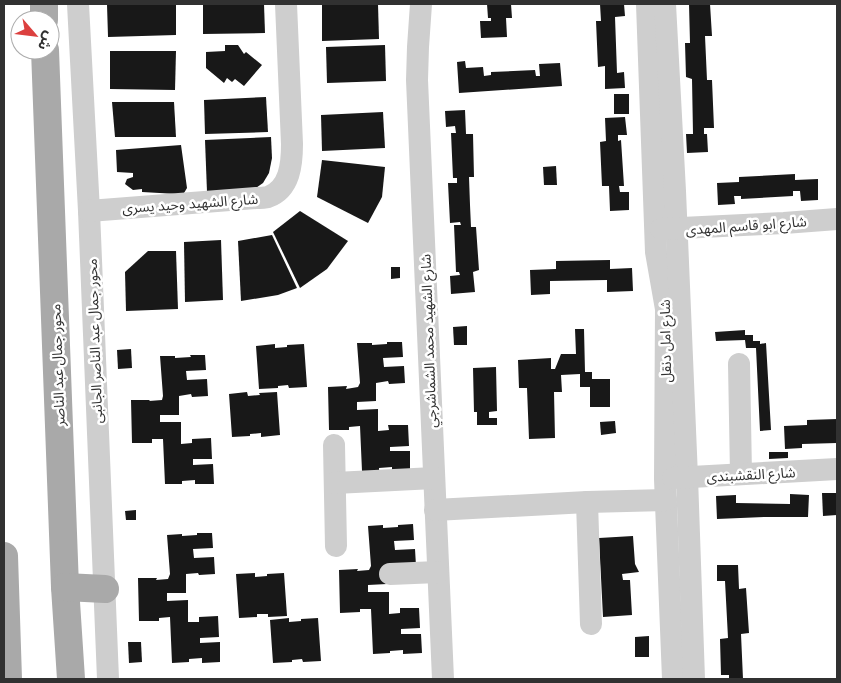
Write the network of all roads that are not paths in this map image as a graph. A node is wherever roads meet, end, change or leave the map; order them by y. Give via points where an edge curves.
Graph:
1 (78, 4) edge
2 (286, 4) edge
3 (421, 4) edge
4 (647, 4) edge
5 (665, 4) edge
6 (45, 60) edge
7 (89, 211) junction
8 (837, 218) edge
9 (666, 229) junction
10 (739, 364) dead end
11 (334, 445) dead end
12 (837, 469) edge
13 (741, 474) junction
14 (687, 477) junction
15 (434, 478) junction
16 (335, 483) junction
17 (665, 489) junction
18 (587, 502) junction
19 (435, 510) junction
20 (336, 546) dead end
21 (4, 556) edge
22 (438, 572) junction
23 (390, 574) dead end
24 (65, 587) junction
25 (105, 589) junction
26 (591, 624) dead end
27 (8, 679) edge
28 (71, 679) edge
29 (108, 679) edge
30 (443, 679) edge
31 (673, 679) edge
32 (694, 679) edge

1 - 7 street, محور جمال عبد الناصر الجانبى
2 - 7 street, شارع الشهيد وحيد يسرى via 292,159 286,182 278,191 268,197
3 - 15 street, شارع الشهيد محمد الشماشرجي via 417,80
4 - 9 street, شارع امل دنقل
5 - 9 street, شارع امل دنقل
6 - 24 main road, محور جمال عبد الناصر
7 - 25 street, محور جمال عبد الناصر الجانبى
8 - 9 street, شارع ابو قاسم المهدى
9 - 14 street, شارع امل دنقل
9 - 17 street, شارع امل دنقل via 656,252 666,309
10 - 13 street
11 - 16 street
12 - 13 street, شارع النقشبندى
13 - 14 street, شارع النقشبندى
14 - 17 street, شارع النقشبندى
14 - 32 street, شارع امل دنقل
15 - 16 street
15 - 19 street, شارع الشهيد محمد الشماشرجي
16 - 20 street
17 - 18 street, شارع النقشبندى
17 - 31 street, شارع امل دنقل
18 - 19 street, شارع النقشبندى
18 - 26 street
19 - 22 street, شارع الشهيد محمد الشماشرجي
21 - 27 main road
22 - 23 street
22 - 30 street, شارع الشهيد محمد الشماشرجي
24 - 25 main road
24 - 28 main road, محور جمال عبد الناصر
25 - 29 street, محور جمال عبد الناصر الجانبى

